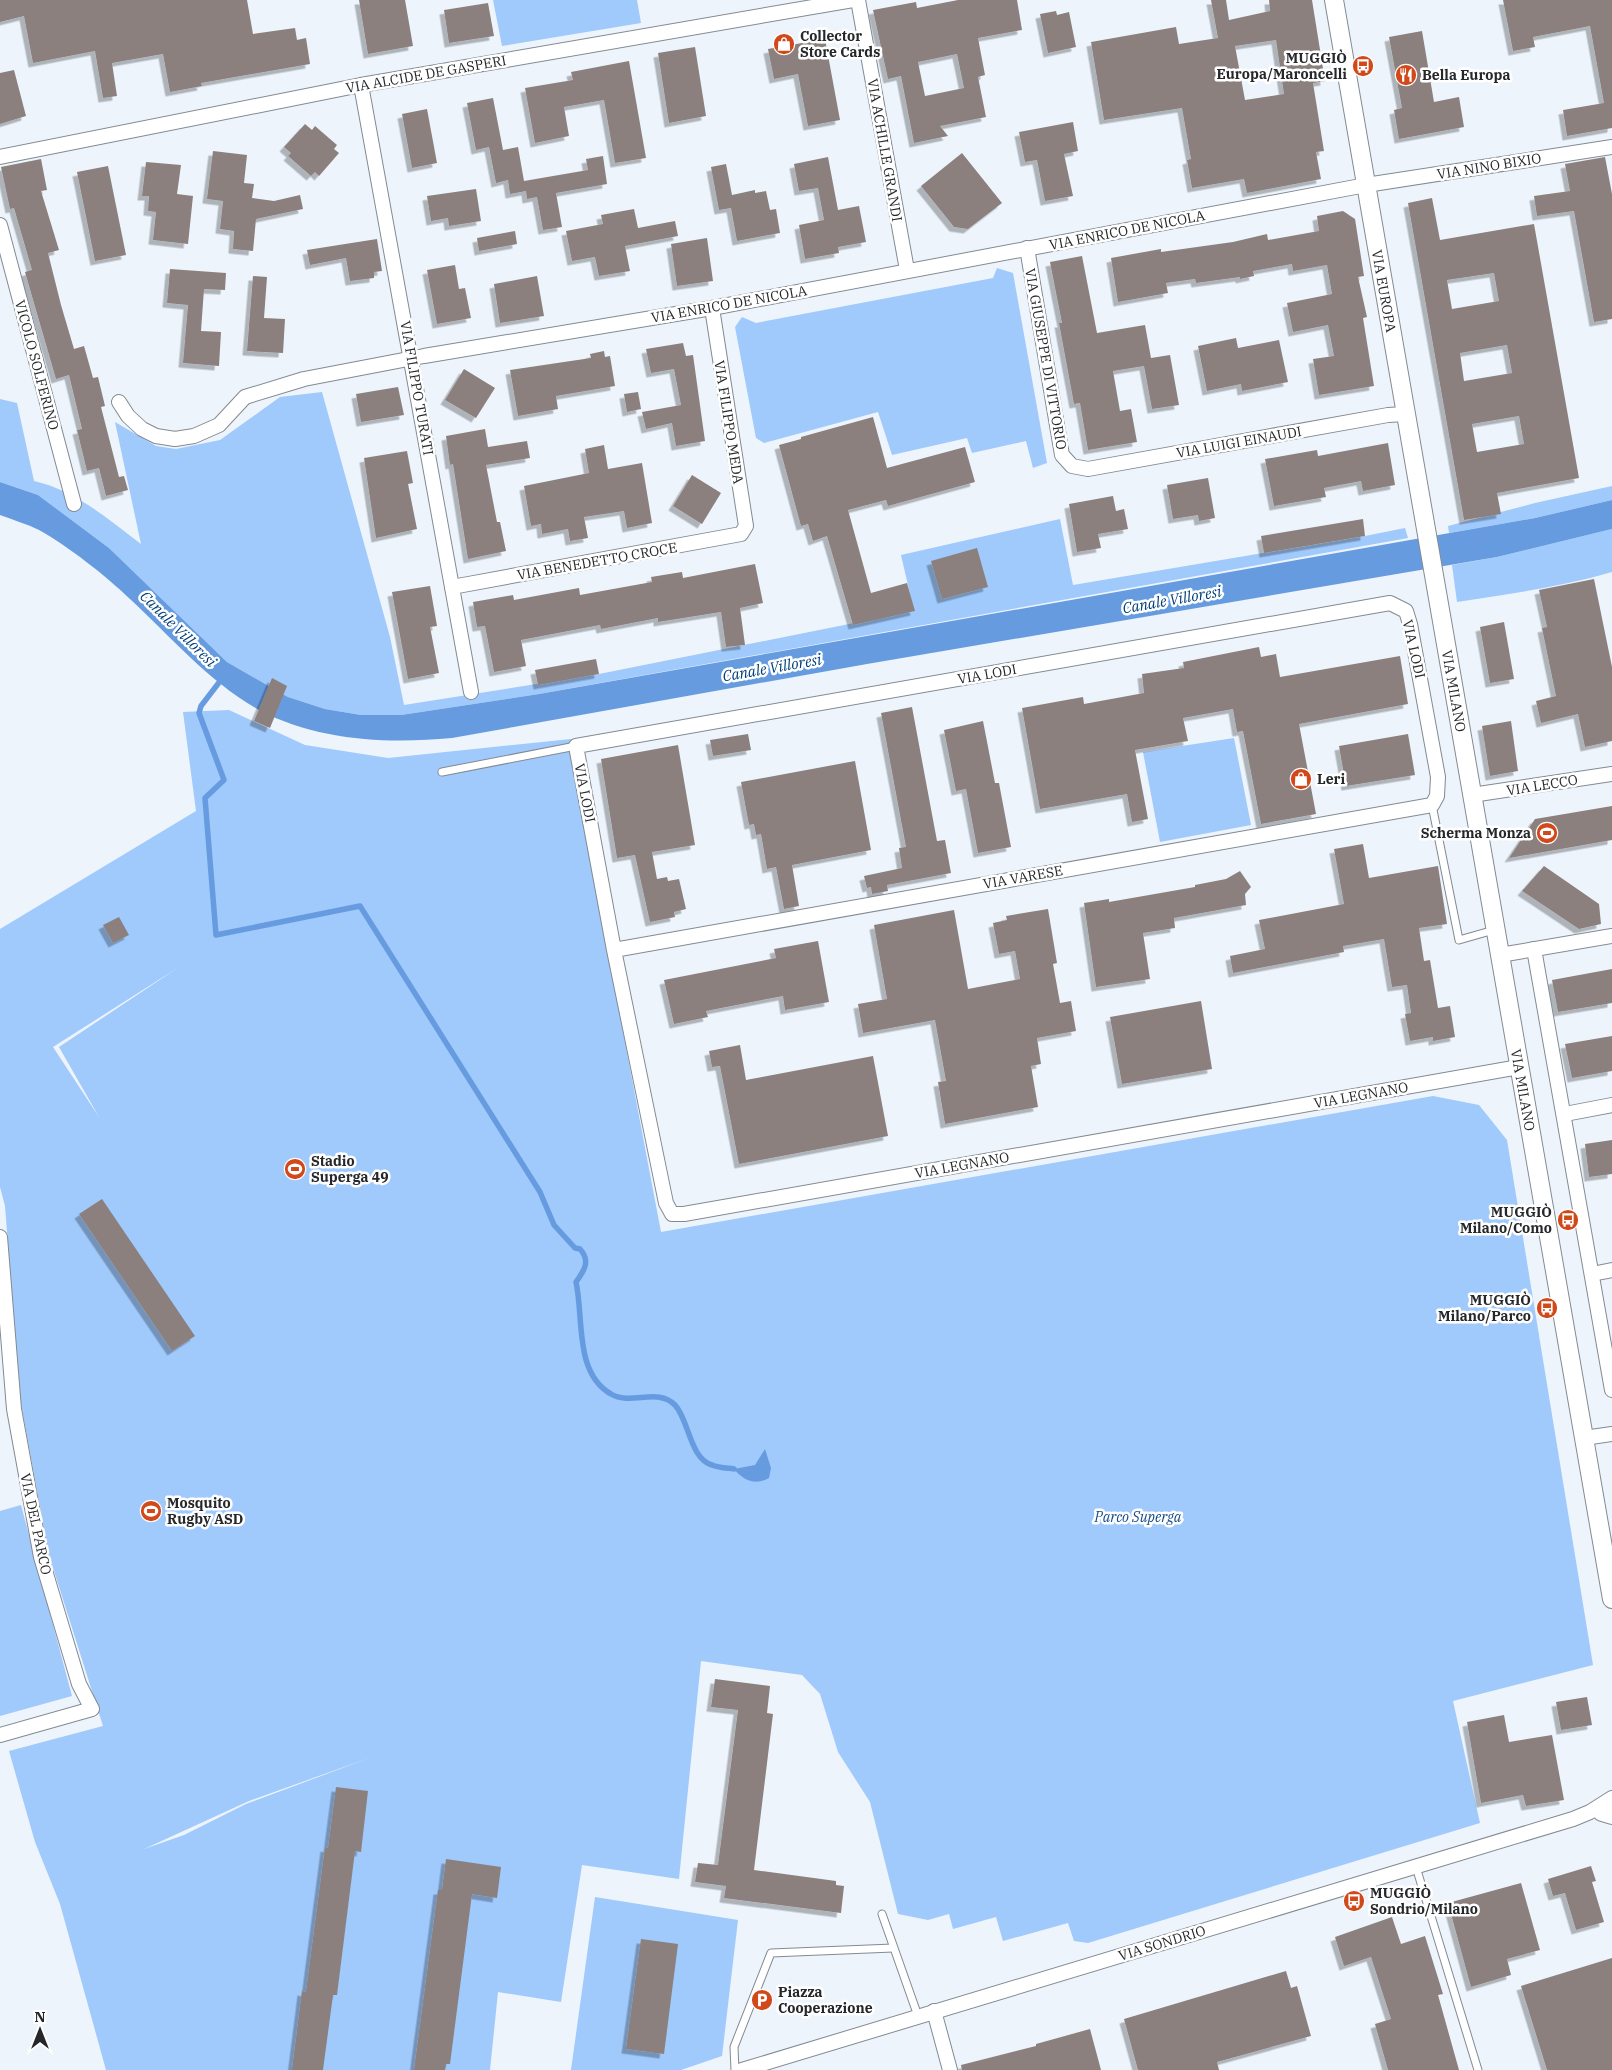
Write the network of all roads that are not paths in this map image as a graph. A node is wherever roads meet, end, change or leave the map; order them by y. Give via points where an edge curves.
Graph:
1 (853, 0) edge
2 (858, 0) edge
3 (1334, 0) edge
4 (360, 85) junction
5 (1612, 147) edge
6 (0, 157) edge
7 (1366, 185) junction
8 (0, 225) edge
9 (1027, 248) junction
10 (907, 270) junction
11 (712, 308) junction
12 (412, 358) junction
13 (119, 402) dead end
14 (1405, 414) junction
15 (1072, 466) joint
16 (74, 504) dead end
17 (741, 534) joint
18 (1435, 579) joint
19 (452, 587) junction
20 (471, 692) dead end
21 (576, 746) junction
22 (442, 772) dead end
23 (1612, 774) edge
24 (1472, 795) junction
25 (1432, 805) junction
26 (1495, 930) junction
27 (1612, 936) edge
28 (1534, 949) junction
29 (614, 950) junction
30 (1500, 955) junction
31 (1519, 1067) junction
32 (1612, 1106) edge
33 (1565, 1114) junction
34 (0, 1236) edge
35 (1612, 1270) edge
36 (1592, 1274) junction
37 (1612, 1390) edge
38 (1612, 1434) edge
39 (1584, 1438) junction
40 (1612, 1600) edge
41 (0, 1735) edge
42 (1610, 1809) edge
43 (1416, 1867) junction
44 (882, 1914) dead end
45 (893, 1948) junction
46 (934, 2012) junction
47 (918, 2016) junction
48 (735, 2070) edge
49 (742, 2070) edge
50 (950, 2070) edge
51 (1478, 2070) edge

1 - 4 street, VIA ALCIDE DE GASPERI
2 - 10 street, VIA ACHILLE GRANDI
3 - 7 street, VIA EUROPA
4 - 6 street, VIA ALCIDE DE GASPERI
4 - 12 street, VIA FILIPPO TURATI
5 - 7 street, VIA NINO BIXIO
7 - 9 street, VIA ENRICO DE NICOLA
7 - 14 street, VIA EUROPA
8 - 16 street, VICOLO SOLFERINO
9 - 10 street, VIA ENRICO DE NICOLA
9 - 15 street, VIA GIUSEPPE DI VITTORIO via 1062,455
10 - 11 street, VIA ENRICO DE NICOLA
11 - 12 street, VIA ENRICO DE NICOLA
11 - 17 street, VIA FILIPPO MEDA via 746,526
12 - 13 street, VIA ENRICO DE NICOLA via 304,379 245,397 219,425 176,440 142,429
12 - 19 street, VIA FILIPPO TURATI
14 - 15 street, VIA LUIGI EINAUDI via 1088,470
14 - 18 street, VIA EUROPA
17 - 19 street, VIA BENEDETTO CROCE
18 - 24 street, VIA MILANO
19 - 20 street, VIA FILIPPO TURATI
21 - 22 lane
21 - 25 street, VIA LODI via 1390,603 1406,611 1410,624 1438,777 1437,796
21 - 29 street, VIA LODI
23 - 24 street, VIA LECCO
24 - 26 street, VIA MILANO
25 - 26 lane via 1459,940
25 - 29 street, VIA VARESE
26 - 30 street, VIA MILANO
27 - 28 street
28 - 30 street
28 - 33 street
29 - 31 street, VIA LEGNANO via 666,1203 672,1214
30 - 31 street, VIA MILANO
31 - 39 street, VIA MILANO
32 - 33 street
33 - 36 street
34 - 41 street, VIA DEL PARCO via 14,1409 41,1557 79,1684 92,1709
35 - 36 street
36 - 37 street
38 - 39 street
39 - 40 street, VIA MILANO
42 - 43 street, VIA SONDRIO
43 - 46 street, VIA SONDRIO
43 - 51 lane
44 - 45 lane
45 - 47 lane
45 - 48 lane via 771,1953 734,2047
46 - 47 street, VIA SONDRIO
46 - 50 street
47 - 49 street, VIA SONDRIO

